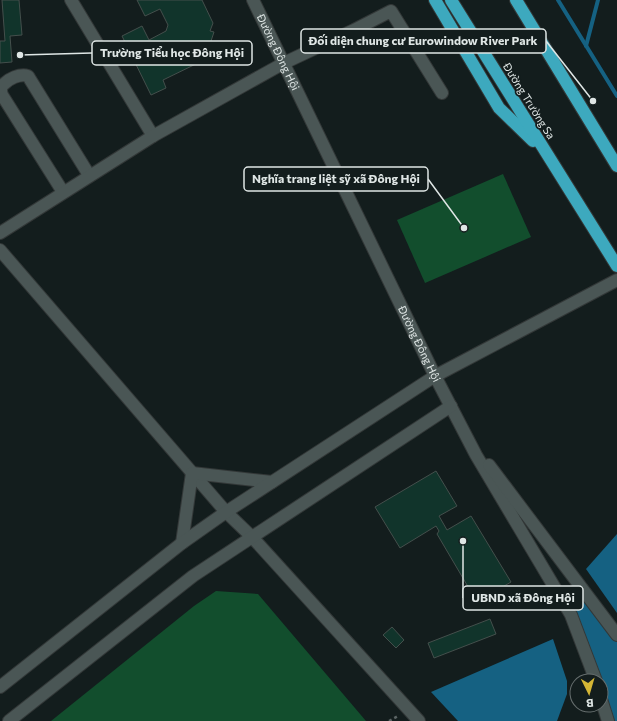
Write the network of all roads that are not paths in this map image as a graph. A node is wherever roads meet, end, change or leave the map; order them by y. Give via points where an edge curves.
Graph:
1 (71, 0) edge
2 (253, 0) edge
3 (435, 0) edge
4 (451, 0) edge
5 (516, 0) edge
6 (284, 63) junction
7 (442, 93) dead end
8 (153, 136) junction
9 (548, 155) junction
10 (617, 166) edge
11 (89, 175) junction
12 (63, 192) junction
13 (0, 233) edge
14 (0, 250) edge
15 (617, 266) edge
16 (617, 280) edge
17 (435, 376) junction
18 (451, 406) junction
19 (462, 429) junction
20 (192, 473) junction
21 (272, 482) junction
22 (226, 512) junction
23 (252, 537) junction
24 (182, 543) junction
25 (617, 635) edge
26 (593, 673) edge
27 (0, 687) edge
28 (9, 721) edge
29 (419, 721) edge

1 - 8 street
2 - 6 street, Đường Đông Hội
3 - 9 highway, Đường Trường Sa via 499,108
4 - 9 highway, Đường Trường Sa
5 - 10 highway
6 - 7 street via 390,11
6 - 8 street
6 - 17 street, Đường Đông Hội
8 - 11 street
9 - 15 highway, Đường Trường Sa
11 - 12 street
11 - 12 street via 28,76 18,75 3,85 2,95
12 - 13 street
14 - 20 street
16 - 17 street
17 - 18 street, Đường Đông Hội
17 - 21 street
18 - 19 street, Đường Đông Hội
18 - 23 street
19 - 25 street
19 - 26 street, Đường Đông Hội via 571,615
20 - 21 street
20 - 22 street
20 - 24 street
21 - 22 street
22 - 23 street
22 - 24 street
23 - 28 street via 193,576
23 - 29 street
24 - 27 street

